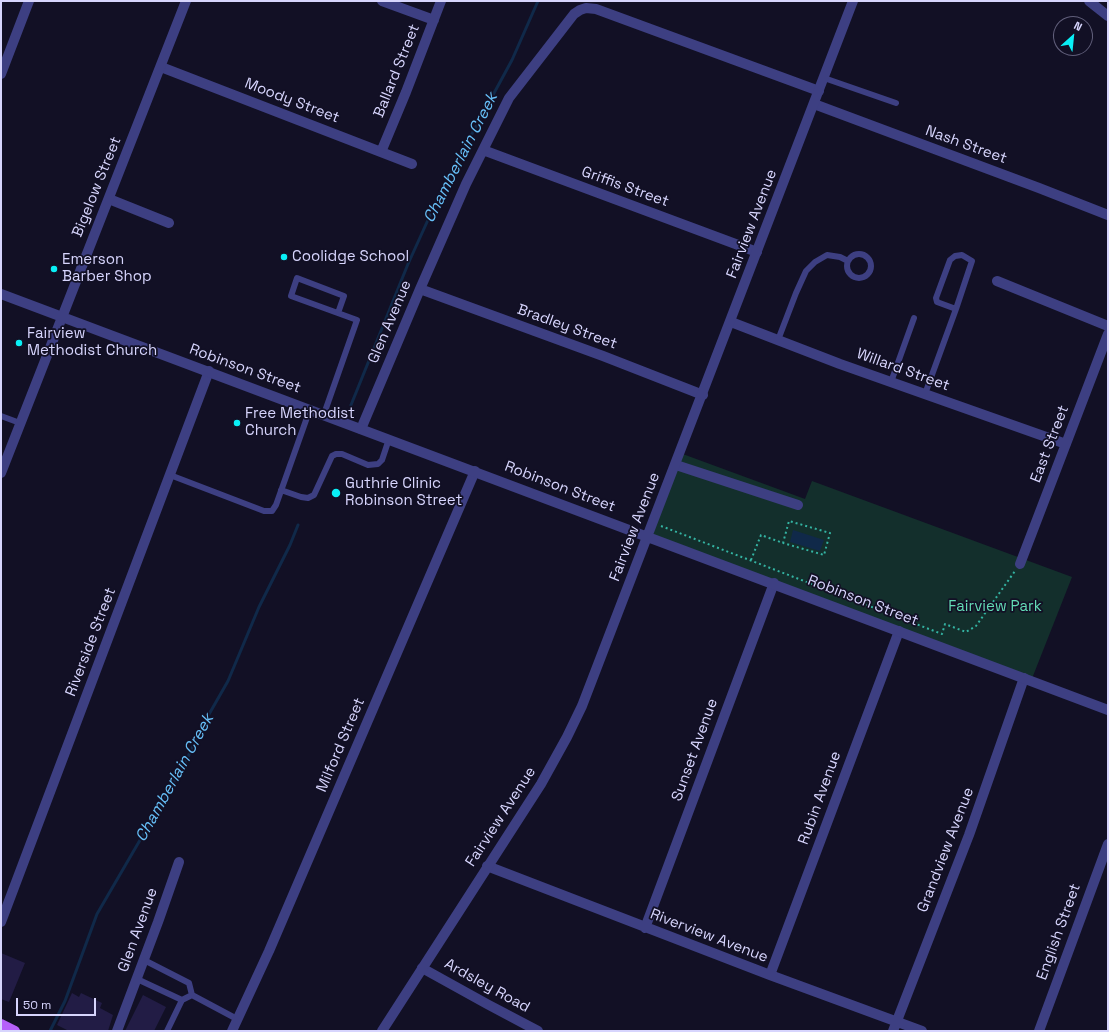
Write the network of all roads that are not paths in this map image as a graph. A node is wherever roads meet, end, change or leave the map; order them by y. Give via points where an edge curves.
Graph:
1 (29, 1) edge
2 (186, 1) edge
3 (382, 1) edge
4 (441, 1) edge
5 (853, 1) edge
6 (1089, 1) edge
7 (1108, 16) edge
8 (434, 20) junction
9 (161, 67) junction
10 (1, 74) edge
11 (824, 78) junction
12 (819, 91) junction
13 (814, 104) junction
14 (896, 104) dead end
15 (482, 150) junction
16 (381, 152) junction
17 (412, 164) dead end
18 (109, 199) junction
19 (1108, 215) edge
20 (169, 223) dead end
21 (757, 252) junction
22 (848, 261) junction
23 (997, 282) dead end
24 (420, 289) junction
25 (1, 294) edge
26 (956, 309) junction
27 (338, 313) junction
28 (62, 316) junction
29 (914, 318) dead end
30 (731, 322) junction
31 (1108, 326) edge
32 (1108, 334) edge
33 (778, 340) junction
34 (209, 371) junction
35 (891, 382) junction
36 (703, 394) junction
37 (924, 394) junction
38 (310, 409) junction
39 (324, 414) junction
40 (1, 416) edge
41 (20, 423) junction
42 (361, 428) junction
43 (389, 439) junction
44 (1066, 444) junction
45 (676, 465) junction
46 (475, 471) junction
47 (1, 473) edge
48 (170, 476) junction
49 (281, 490) junction
50 (798, 505) dead end
51 (648, 536) junction
52 (1020, 564) road end
53 (774, 583) junction
54 (898, 631) junction
55 (1024, 678) junction
56 (1108, 710) edge
57 (1108, 844) edge
58 (179, 862) dead end
59 (487, 866) junction
60 (1, 922) edge
61 (645, 928) junction
62 (144, 960) junction
63 (422, 968) junction
64 (770, 976) junction
65 (137, 979) junction
66 (192, 995) junction
67 (182, 1000) junction
68 (237, 1020) junction
69 (1, 1024) edge
70 (895, 1026) edge
71 (14, 1031) edge
72 (117, 1031) edge
73 (167, 1031) edge
74 (232, 1031) edge
75 (382, 1031) edge
76 (538, 1031) edge
77 (922, 1031) edge
78 (1039, 1031) edge

1 - 10 street
2 - 9 street, Bigelow Street
3 - 8 street
4 - 8 street, Ballard Street
5 - 11 street, Fairview Avenue
6 - 7 street
8 - 16 street, Ballard Street
9 - 16 street, Moody Street
9 - 18 street, Bigelow Street
11 - 12 street, Fairview Avenue
11 - 14 lane
12 - 13 street, Fairview Avenue
12 - 15 street, Glen Avenue via 596,9 586,8 574,14 509,98
13 - 19 street, Nash Street
13 - 21 street, Fairview Avenue
15 - 21 street, Griffis Street
15 - 24 street, Glen Avenue
16 - 17 street, Moody Street
18 - 20 street
18 - 28 street, Bigelow Street
21 - 30 street, Fairview Avenue
22 - 22 lane via 847,269 855,277 866,276 871,270 869,258 862,254 854,255
22 - 33 lane via 827,255 806,271
23 - 31 street
24 - 36 street, Bradley Street
24 - 42 street, Glen Avenue
25 - 28 street, Robinson Street
26 - 26 lane via 972,261 962,255 950,260 936,298 937,302
26 - 37 lane
27 - 27 lane via 344,296 296,278 291,296
27 - 39 lane via 357,320
28 - 34 street, Robinson Street
28 - 41 street, Bigelow Street
29 - 35 lane
30 - 33 street, Willard Street
30 - 36 street, Fairview Avenue
32 - 44 street, East Street
33 - 35 street, Willard Street
34 - 38 street, Robinson Street
34 - 48 street, Riverside Street
35 - 37 street, Willard Street
36 - 45 street, Fairview Avenue
37 - 44 street, Willard Street
38 - 39 street, Robinson Street
38 - 49 lane
39 - 42 street, Robinson Street
40 - 41 lane
41 - 47 street, Bigelow Street
42 - 43 street, Robinson Street
43 - 46 street, Robinson Street
43 - 49 lane via 382,460 378,464 368,465 342,454 332,456 314,496 301,498
44 - 52 street, East Street
45 - 50 street
45 - 51 street, Fairview Avenue
46 - 51 street, Robinson Street
46 - 68 street, Milford Street
48 - 49 lane via 264,511 272,511
48 - 60 street, Riverside Street
51 - 53 street, Robinson Street
51 - 59 street, Fairview Avenue via 582,706 567,737 541,784
53 - 54 street, Robinson Street
53 - 61 street, Sunset Avenue
54 - 55 street, Robinson Street
54 - 64 street, Rubin Avenue
55 - 56 street, Robinson Street
55 - 70 street, Grandview Avenue via 969,835
57 - 78 street, English Street
58 - 62 street, Glen Avenue
59 - 61 street, Riverview Avenue
59 - 63 street, Fairview Avenue
61 - 64 street, Riverview Avenue
62 - 65 street, Glen Avenue
62 - 66 lane via 189,983
63 - 75 street, Fairview Avenue
63 - 76 street, Ardsley Road
64 - 70 street, Riverview Avenue
65 - 67 lane
65 - 72 street, Glen Avenue
66 - 67 lane
66 - 68 lane
67 - 73 lane
68 - 74 street, Milford Street
69 - 71 main road
70 - 77 street, Riverview Avenue

